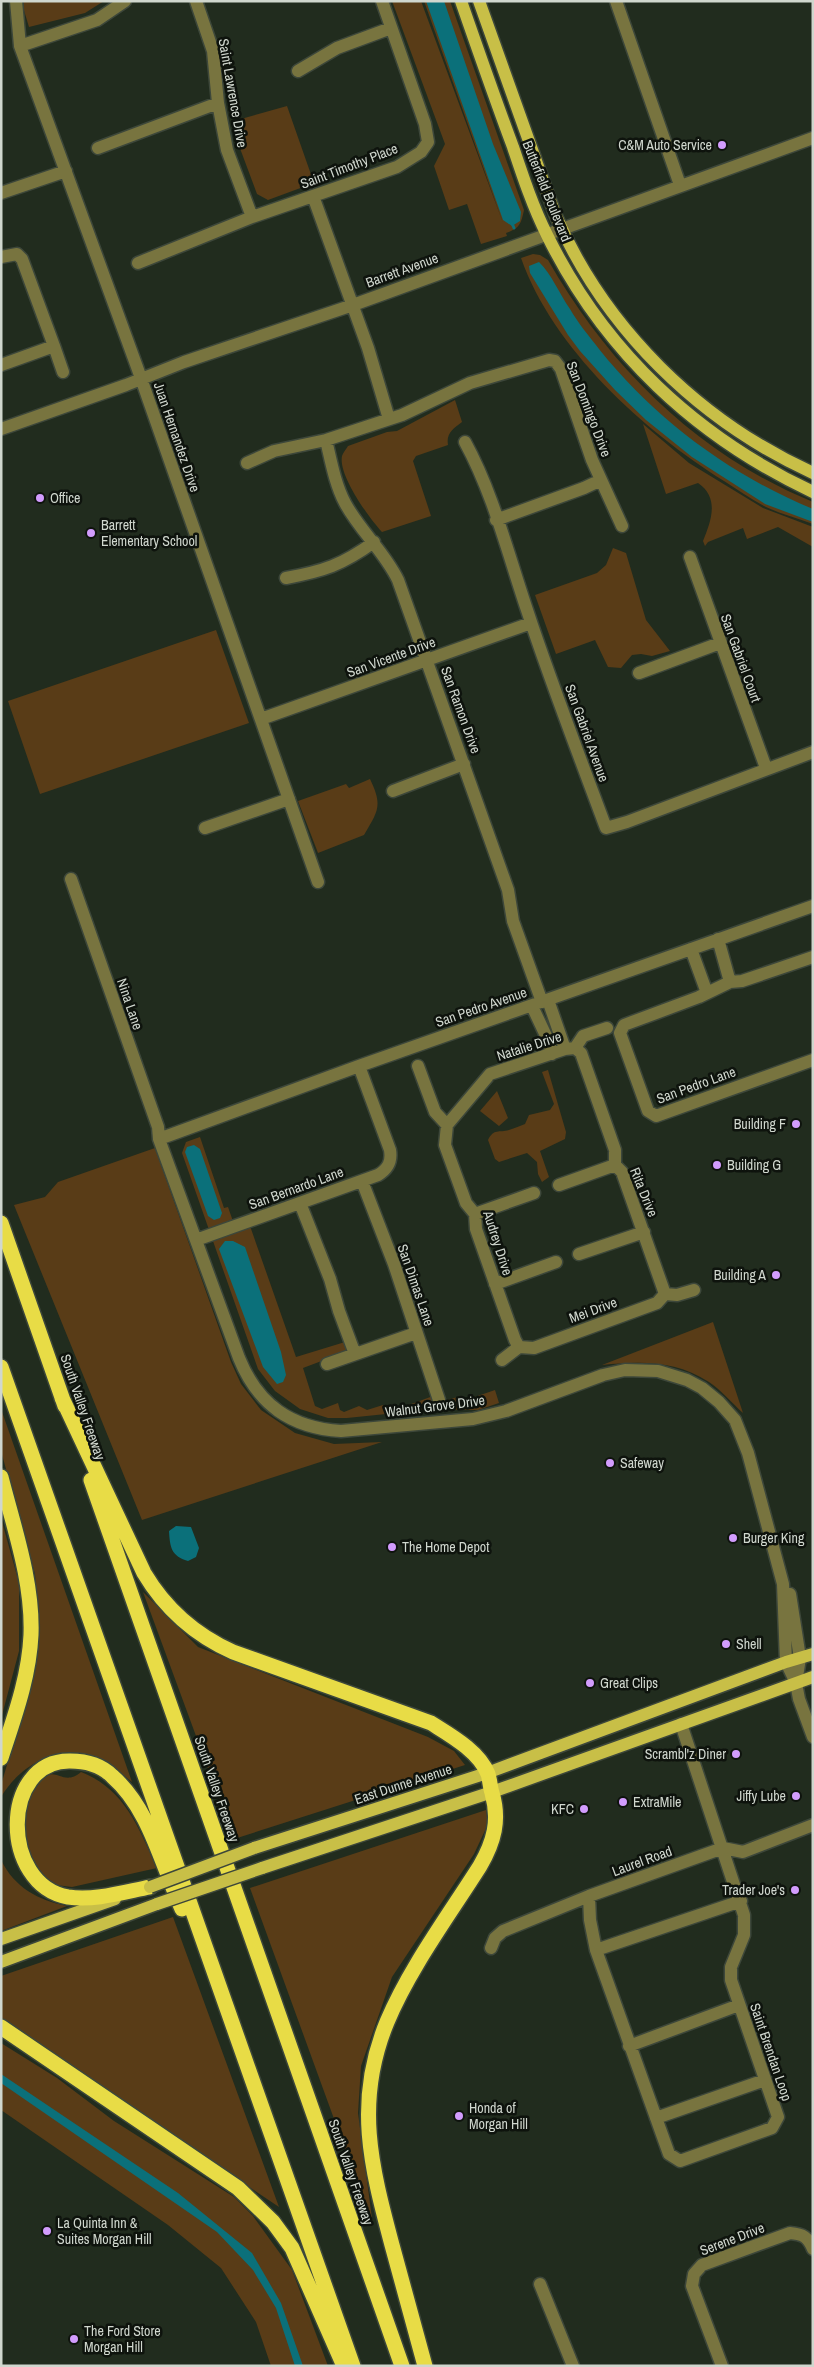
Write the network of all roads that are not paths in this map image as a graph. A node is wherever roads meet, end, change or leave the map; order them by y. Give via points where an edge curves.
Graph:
1 (16, 1) edge
2 (124, 1) edge
3 (196, 1) edge
4 (382, 1) edge
5 (461, 1) edge
6 (479, 1) edge
7 (616, 1) edge
8 (391, 28) junction
9 (20, 46) junction
10 (298, 71) dead end
11 (218, 103) junction
12 (813, 138) edge
13 (98, 148) dead end
14 (66, 171) junction
15 (680, 185) junction
16 (1, 193) edge
17 (314, 196) junction
18 (252, 218) junction
19 (562, 229) junction
20 (546, 234) junction
21 (1, 257) edge
22 (138, 262) dead end
23 (353, 305) junction
24 (54, 346) junction
25 (1, 364) edge
26 (63, 372) dead end
27 (141, 379) junction
28 (390, 419) junction
29 (1, 429) edge
30 (326, 440) junction
31 (465, 442) dead end
32 (247, 463) dead end
33 (813, 473) edge
34 (601, 480) junction
35 (813, 492) edge
36 (496, 520) junction
37 (622, 526) dead end
38 (374, 542) junction
39 (690, 557) dead end
40 (286, 578) dead end
41 (531, 623) junction
42 (720, 643) junction
43 (427, 660) junction
44 (639, 673) dead end
45 (260, 719) junction
46 (813, 752) edge
47 (464, 764) junction
48 (766, 768) junction
49 (393, 791) dead end
50 (289, 799) junction
51 (205, 828) dead end
52 (71, 879) dead end
53 (318, 882) dead end
54 (813, 906) edge
55 (718, 940) junction
56 (691, 949) junction
57 (813, 957) edge
58 (730, 982) junction
59 (707, 993) junction
60 (541, 1003) junction
61 (558, 1027) junction
62 (607, 1028) dead end
63 (543, 1031) junction
64 (564, 1050) junction
65 (813, 1060) edge
66 (359, 1066) junction
67 (418, 1066) dead end
68 (447, 1124) junction
69 (159, 1139) junction
70 (615, 1165) junction
71 (362, 1181) junction
72 (559, 1185) dead end
73 (534, 1194) dead end
74 (300, 1203) junction
75 (475, 1214) junction
76 (1, 1224) edge
77 (644, 1232) junction
78 (196, 1240) junction
79 (579, 1254) dead end
80 (556, 1262) dead end
81 (495, 1284) junction
82 (694, 1290) dead end
83 (664, 1294) junction
84 (416, 1333) junction
85 (519, 1347) junction
86 (355, 1354) junction
87 (502, 1360) dead end
88 (327, 1364) dead end
89 (1, 1367) edge
90 (62, 1398) junction
91 (439, 1400) dead end
92 (1, 1477) edge
93 (783, 1584) junction
94 (807, 1656) edge
95 (786, 1662) junction
96 (813, 1677) edge
97 (796, 1683) junction
98 (681, 1724) junction
99 (813, 1737) edge
100 (1, 1758) edge
101 (487, 1773) junction
102 (492, 1792) junction
103 (2, 1824) edge
104 (813, 1825) edge
105 (723, 1848) junction
106 (9, 1859) dead end
107 (150, 1887) junction
108 (589, 1896) junction
109 (741, 1901) junction
110 (1, 1939) edge
111 (491, 1948) dead end
112 (596, 1950) junction
113 (1, 1962) edge
114 (226, 2005) junction
115 (739, 2005) junction
116 (1, 2026) edge
117 (629, 2046) junction
118 (765, 2080) junction
119 (656, 2118) junction
120 (813, 2249) edge
121 (540, 2284) dead end
122 (344, 2366) edge
123 (353, 2366) edge
124 (402, 2366) edge
125 (425, 2366) edge
126 (573, 2366) edge
127 (722, 2366) edge

1 - 9 street, Juan Hernandez Drive
2 - 9 street via 97,20
3 - 11 street, Saint Lawrence Drive via 213,51
4 - 8 street, Saint Timothy Place
5 - 20 main road, Butterfield Boulevard
6 - 19 main road, Butterfield Boulevard
7 - 15 street
8 - 10 street via 337,48
8 - 17 street, Saint Timothy Place via 425,124 428,142 421,152 397,167
9 - 14 street, Juan Hernandez Drive
11 - 13 street
11 - 18 street, Saint Lawrence Drive via 227,150
12 - 15 street, Barrett Avenue
14 - 16 street
14 - 27 street, Juan Hernandez Drive
15 - 19 street, Barrett Avenue
17 - 18 street, Saint Timothy Place
17 - 23 street
18 - 22 street, Saint Timothy Place
19 - 20 street, Barrett Avenue
19 - 33 main road, Butterfield Boulevard via 610,309 667,375 740,433
20 - 23 street, Barrett Avenue
20 - 35 main road, Butterfield Boulevard via 600,323 659,389 732,447
21 - 24 street via 17,254 22,259
23 - 27 street, Barrett Avenue
23 - 28 street
24 - 25 street
24 - 26 street
27 - 29 street, Barrett Avenue
27 - 45 street, Juan Hernandez Drive
28 - 30 street, San Domingo Drive
28 - 34 street, San Domingo Drive via 470,382 555,361 561,369
30 - 32 street, San Domingo Drive via 274,451
30 - 38 street, San Ramon Drive via 344,502
31 - 36 street, San Gabriel Avenue
34 - 36 street
34 - 37 street, San Domingo Drive
36 - 41 street, San Gabriel Avenue
38 - 40 street via 330,568
38 - 43 street, San Ramon Drive via 398,580
39 - 42 street, San Gabriel Court
41 - 43 street, San Vicente Drive
41 - 48 street, San Gabriel Avenue via 606,828
42 - 44 street
42 - 48 street, San Gabriel Court
43 - 45 street, San Vicente Drive
43 - 47 street, San Ramon Drive
45 - 50 street, Juan Hernandez Drive
46 - 48 street, San Gabriel Avenue
47 - 49 street
47 - 60 street, San Ramon Drive via 508,890 513,921
50 - 51 street
50 - 53 street, Juan Hernandez Drive
52 - 69 street, Nina Lane via 158,1127
54 - 55 street, San Pedro Avenue
55 - 56 street, San Pedro Avenue
55 - 58 street
56 - 59 street
56 - 60 street, San Pedro Avenue
57 - 58 street, San Pedro Lane
58 - 59 street, San Pedro Lane
59 - 65 street, San Pedro Lane via 624,1025 620,1033 648,1111 656,1116
60 - 61 street, San Ramon Drive
60 - 63 street, San Ramon Drive
60 - 66 street, San Pedro Avenue
61 - 63 street via 552,1033
61 - 64 street, San Ramon Drive
62 - 64 street, Natalie Drive via 583,1036
63 - 64 street, San Ramon Drive
64 - 68 street, Natalie Drive via 490,1074
64 - 70 street, Rita Drive via 581,1054 615,1150
66 - 69 street, San Pedro Avenue
66 - 71 street, San Bernardo Lane via 392,1158 387,1169
67 - 68 street via 435,1112
68 - 75 street, Audrey Drive via 445,1145 466,1202
69 - 78 street, Walnut Grove Drive
70 - 72 street
70 - 77 street, Rita Drive via 622,1172
71 - 74 street, San Bernardo Lane
71 - 84 street, San Dimas Lane
73 - 75 street
74 - 78 street, San Bernardo Lane
74 - 86 street via 330,1278
75 - 81 street, Audrey Drive via 476,1229
76 - 90 highway, South Valley Freeway
77 - 79 street
77 - 83 street, Rita Drive
78 - 93 street, Walnut Grove Drive via 252,1385 274,1409 323,1430 474,1419 625,1370 658,1371 702,1388 735,1420 748,1454
80 - 81 street
81 - 85 street, Audrey Drive
82 - 83 street, Mei Drive via 677,1295
83 - 85 street, Mei Drive via 657,1303 534,1348
84 - 86 street
84 - 91 street, San Dimas Lane
85 - 87 street
86 - 88 street
89 - 114 highway
90 - 101 highway via 144,1573 162,1600 186,1624 233,1652 431,1723 470,1751
90 - 124 highway, South Valley Freeway
92 - 100 highway via 24,1568 31,1618 27,1669
93 - 94 street, Walnut Grove Drive via 790,1594
93 - 95 street, Walnut Grove Drive
94 - 95 main road, East Dunne Avenue
94 - 97 street, Walnut Grove Drive
95 - 97 street, Walnut Grove Drive
95 - 101 main road, East Dunne Avenue
96 - 97 main road
97 - 98 main road
97 - 99 street, Walnut Grove Drive
98 - 102 main road
98 - 105 street, Saint Brendan Loop
101 - 102 highway
101 - 107 main road, East Dunne Avenue, bridge via 254,1848
102 - 113 main road, bridge via 157,1904
102 - 125 highway via 496,1816 492,1843 395,2004 380,2042 370,2090 368,2134 372,2168
103 - 114 highway via 14,1790 40,1766 52,1762 87,1762 111,1775 142,1814
104 - 105 street, Laurel Road via 743,1852
105 - 108 street, Laurel Road
105 - 109 street, Saint Brendan Loop
106 - 107 highway via 21,1876 37,1888 68,1897 104,1896
107 - 110 main road, East Dunne Avenue
108 - 111 street, Laurel Road via 503,1930
108 - 112 street, Saint Brendan Loop
109 - 112 street
109 - 115 street, Saint Brendan Loop via 744,1936 731,1968 731,1980
112 - 117 street, Saint Brendan Loop
114 - 123 highway
115 - 117 street
115 - 118 street, Saint Brendan Loop
116 - 122 highway via 238,2188 261,2209 292,2248
117 - 119 street, Saint Brendan Loop
118 - 119 street
118 - 119 street, Saint Brendan Loop via 778,2117 772,2128 680,2161 669,2154
120 - 127 street, Serene Drive via 802,2234 790,2233 702,2265 694,2274 692,2286
121 - 126 street

